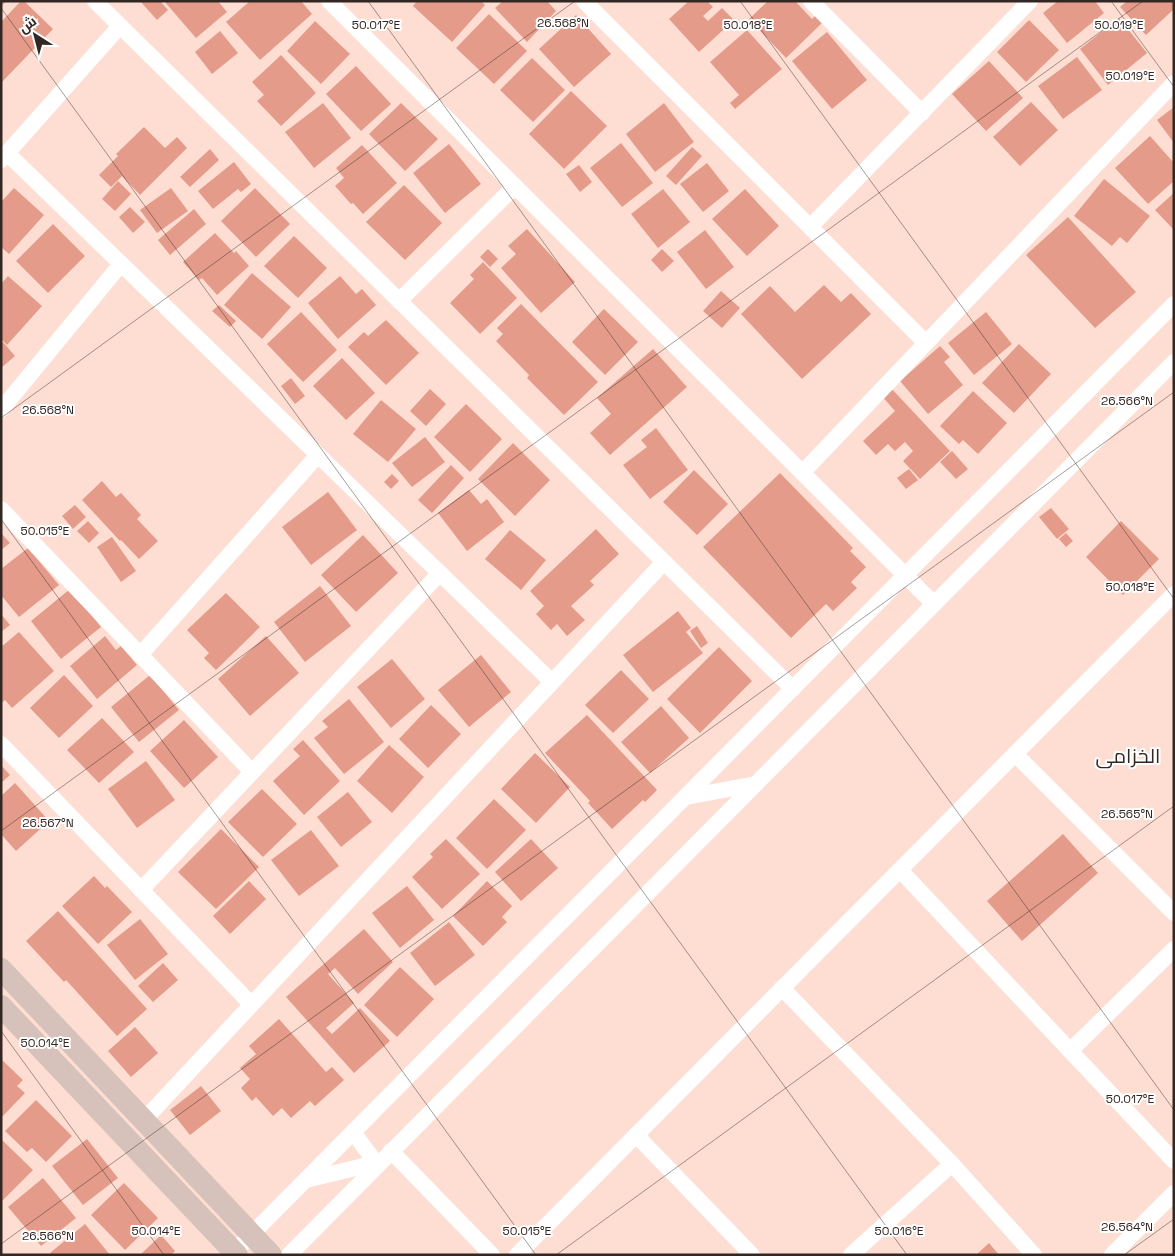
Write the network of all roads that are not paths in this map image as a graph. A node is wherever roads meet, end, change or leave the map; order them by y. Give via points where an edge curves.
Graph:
1 (95, 1) edge
2 (329, 1) edge
3 (584, 1) edge
4 (811, 1) edge
5 (1030, 1) edge
6 (120, 26) junction
7 (1174, 83) edge
8 (922, 113) junction
9 (4, 156) edge
10 (515, 186) junction
11 (810, 227) junction
12 (121, 264) junction
13 (400, 301) junction
14 (1173, 307) edge
15 (926, 343) junction
16 (1174, 362) edge
17 (1, 410) edge
18 (318, 455) junction
19 (802, 473) junction
20 (1, 509) edge
21 (664, 562) junction
22 (440, 573) junction
23 (905, 575) junction
24 (1174, 594) edge
25 (934, 604) junction
26 (140, 655) junction
27 (552, 682) junction
28 (792, 689) junction
29 (1, 744) edge
30 (1015, 754) junction
31 (252, 772) junction
32 (756, 784) junction
33 (686, 797) junction
34 (900, 870) junction
35 (141, 890) junction
36 (1174, 913) edge
37 (1174, 949) edge
38 (1, 969) edge
39 (782, 988) junction
40 (251, 1004) junction
41 (1, 1006) edge
42 (1070, 1051) junction
43 (144, 1120) junction
44 (353, 1132) junction
45 (636, 1135) junction
46 (391, 1151) junction
47 (1174, 1161) edge
48 (952, 1164) junction
49 (306, 1180) junction
50 (1174, 1193) edge
51 (252, 1234) junction
52 (235, 1253) edge
53 (271, 1255) edge
54 (289, 1255) edge
55 (492, 1255) edge
56 (517, 1255) edge
57 (752, 1255) edge
58 (851, 1255) edge
59 (1034, 1255) edge
60 (1112, 1255) edge

1 - 6 street
2 - 10 street
3 - 11 street
4 - 8 street
5 - 8 street
6 - 9 street
6 - 13 street
7 - 15 street
8 - 11 street
9 - 12 street
10 - 13 street
10 - 19 street
11 - 15 street
12 - 17 street
12 - 18 street
13 - 21 street
14 - 23 street
15 - 19 street
16 - 25 street
18 - 22 street
18 - 26 street
19 - 23 street
20 - 26 street
21 - 27 street
21 - 28 street
22 - 27 street
22 - 31 street
23 - 25 street
23 - 28 street
24 - 30 street
25 - 32 street
26 - 31 street
27 - 40 street
28 - 33 street
29 - 35 street
30 - 34 street
30 - 36 street
31 - 35 street
32 - 33 street
32 - 46 street
33 - 44 street
34 - 39 street
34 - 42 street
35 - 40 street
37 - 42 street
38 - 43 street
39 - 45 street
39 - 48 street
40 - 43 street
41 - 52 street
42 - 47 street
43 - 51 street
44 - 49 street
44 - 49 street via 376,1164
45 - 56 street
45 - 57 street
46 - 54 street
46 - 55 street
48 - 58 street
48 - 59 street
49 - 51 street
50 - 60 street
51 - 52 street
51 - 53 street

